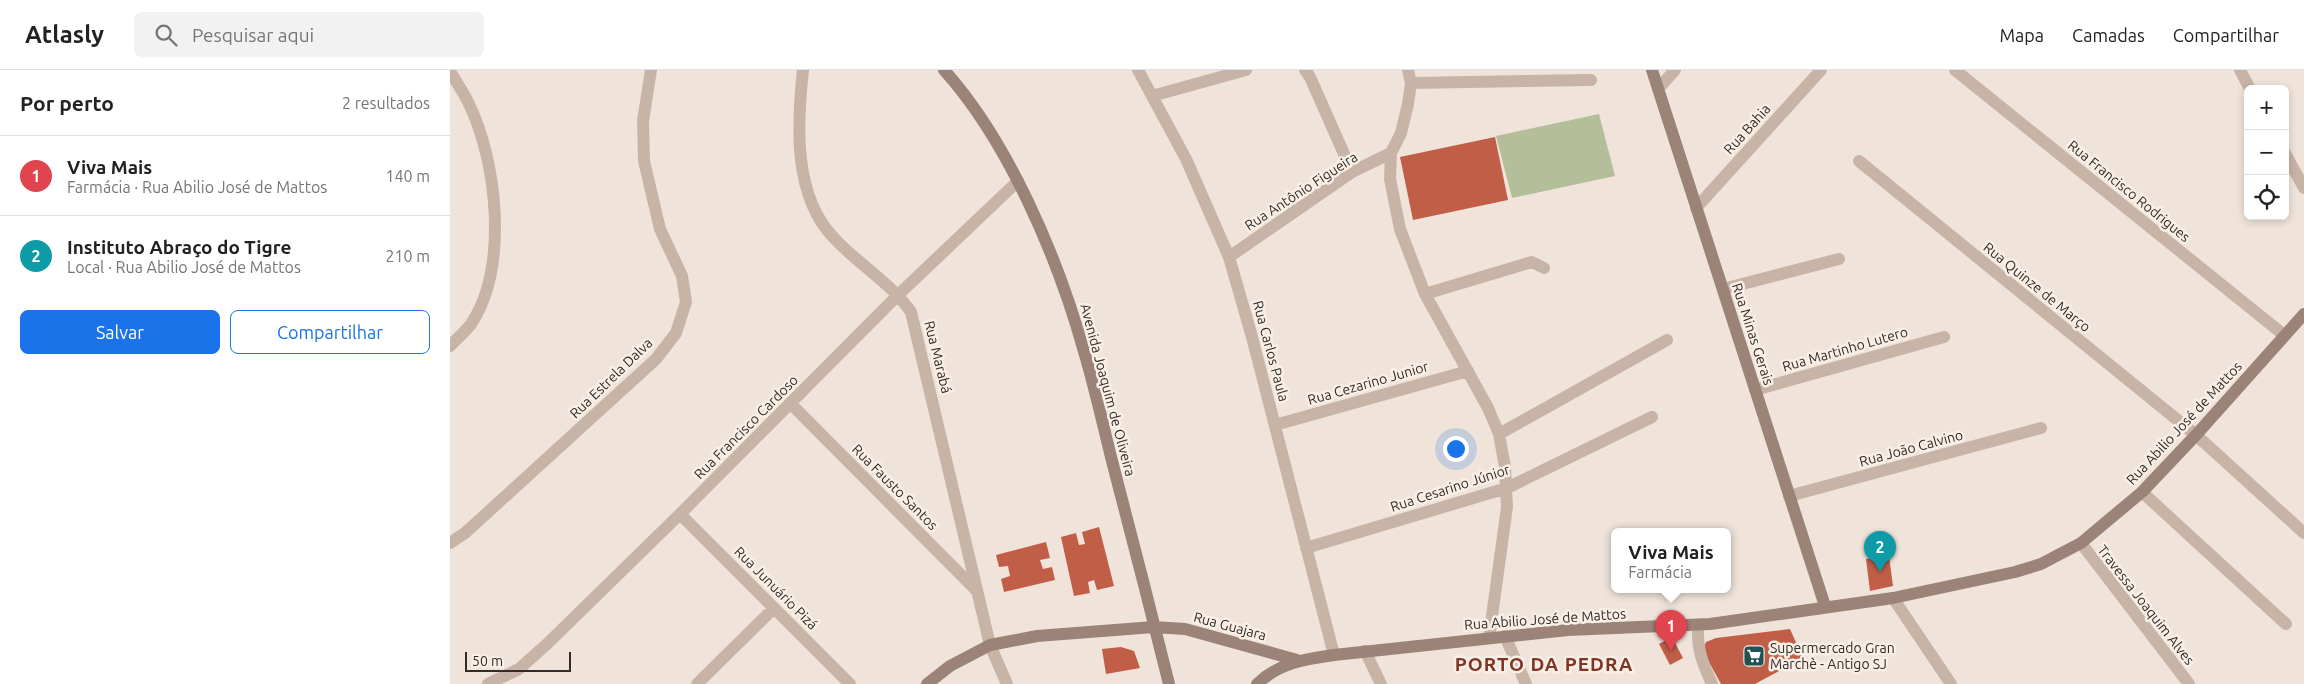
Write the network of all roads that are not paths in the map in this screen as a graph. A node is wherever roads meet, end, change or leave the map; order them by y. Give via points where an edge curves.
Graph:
1 (642, 70) edge
2 (803, 70) edge
3 (944, 70) edge
4 (1138, 70) edge
5 (1246, 70) edge
6 (1305, 70) edge
7 (1408, 70) edge
8 (1652, 70) edge
9 (1675, 70) edge
10 (1821, 70) edge
11 (1955, 70) edge
12 (2240, 70) edge
13 (450, 72) edge
14 (651, 75) edge
15 (1592, 80) dead end
16 (1411, 83) junction
17 (2248, 85) edge
18 (1658, 89) junction
19 (1152, 96) junction
20 (1391, 153) junction
21 (1859, 161) dead end
22 (2289, 161) edge
23 (1352, 172) junction
24 (1018, 181) junction
25 (2304, 188) edge
26 (1696, 208) junction
27 (1229, 257) junction
28 (1839, 260) dead end
29 (1544, 268) dead end
30 (1723, 289) junction
31 (1425, 294) junction
32 (897, 296) junction
33 (2304, 314) edge
34 (2284, 335) junction
35 (1944, 338) dead end
36 (1667, 340) dead end
37 (450, 346) edge
38 (1468, 370) junction
39 (1755, 390) junction
40 (790, 403) junction
41 (1652, 416) dead end
42 (1275, 425) junction
43 (2041, 428) dead end
44 (1499, 434) junction
45 (2196, 435) junction
46 (1507, 488) junction
47 (2142, 492) junction
48 (1789, 496) junction
49 (680, 514) junction
50 (2304, 534) edge
51 (450, 543) edge
52 (2080, 543) junction
53 (1306, 548) junction
54 (978, 591) junction
55 (1893, 598) junction
56 (1825, 606) junction
57 (774, 608) junction
58 (2286, 624) dead end
59 (1698, 625) junction
60 (1154, 627) junction
61 (1505, 636) junction
62 (1489, 638) junction
63 (990, 645) junction
64 (1366, 651) junction
65 (1334, 655) junction
66 (1297, 660) junction
67 (488, 684) edge
68 (697, 684) edge
69 (850, 684) edge
70 (927, 684) edge
71 (1007, 684) edge
72 (1169, 684) edge
73 (1257, 684) edge
74 (1381, 684) edge
75 (1526, 684) edge
76 (1712, 684) edge
77 (1951, 684) edge
78 (2189, 684) edge

1 - 14 street
2 - 32 street, Rua Marabá via 798,141 808,196 832,237
3 - 24 main road, Avenida Joaquim de Oliveira via 991,134
4 - 19 street, Rua Carlos Paula
5 - 19 street
6 - 23 street
7 - 16 street
8 - 18 main road, Rua Minas Gerais
9 - 18 street
10 - 26 street, Rua Bahia
11 - 34 street, Rua Francisco Rodrigues
12 - 17 street
13 - 37 street via 470,105 486,153 496,202 487,292 473,322
14 - 51 street, Rua Estrela Dalva via 643,121 644,162 660,229 682,276 686,302 676,333 656,359 465,533
15 - 16 street
16 - 20 street via 1401,133
18 - 26 main road, Rua Minas Gerais
19 - 27 street, Rua Carlos Paula via 1186,159
20 - 23 street, Rua Antônio Figueira
20 - 31 street via 1390,179 1400,229
21 - 45 street, Rua Quinze de Março
22 - 25 street
23 - 27 street, Rua Antônio Figueira
24 - 32 street, Rua Francisco Cardoso
24 - 60 main road, Avenida Joaquim de Oliveira via 1064,290 1083,347
26 - 30 main road, Rua Minas Gerais
27 - 42 street, Rua Carlos Paula
28 - 30 street
29 - 31 street via 1532,262
30 - 39 main road, Rua Minas Gerais
31 - 38 street
32 - 40 street, Rua Francisco Cardoso
32 - 54 street, Rua Marabá via 911,312 915,325
33 - 34 main road, Rua Abilio José de Mattos
34 - 45 main road, Rua Abilio José de Mattos
35 - 39 street, Rua Martinho Lutero
36 - 44 street
38 - 42 street, Rua Cezarino Junior
38 - 44 street
39 - 48 main road, Rua Minas Gerais
40 - 49 street, Rua Francisco Cardoso
40 - 54 street, Rua Fausto Santos
41 - 46 street, Rua Cesarino Júnior
42 - 53 street, Rua Carlos Paula
43 - 48 street, Rua João Calvino
44 - 46 street
45 - 47 main road, Rua Abilio José de Mattos
45 - 50 street, Rua Quinze de Março
46 - 53 street, Rua Cesarino Júnior
46 - 62 street
47 - 52 main road, Rua Abilio José de Mattos
47 - 58 street
48 - 56 main road, Rua Minas Gerais
49 - 57 street, Rua Junuário Pizá
49 - 67 street, Rua Francisco Cardoso via 547,644 519,668
52 - 55 main road, Rua Abilio José de Mattos via 2061,555 2024,569
52 - 78 street, Travessa Joaquim Alves
53 - 65 street, Rua Carlos Paula
54 - 63 street, Rua Marabá
55 - 56 main road, Rua Abilio José de Mattos
55 - 77 street
56 - 59 main road, Rua Abilio José de Mattos
57 - 68 street
57 - 69 street, Rua Junuário Pizá
59 - 61 main road, Rua Abilio José de Mattos
59 - 76 street via 1700,658
60 - 63 main road, Rua Guajara via 1037,636
60 - 66 main road, Rua Guajara via 1185,630
60 - 72 main road, Avenida Joaquim de Oliveira
61 - 62 main road, Rua Abilio José de Mattos
61 - 75 street
62 - 64 main road, Rua Abilio José de Mattos
63 - 70 main road, Rua Guajara via 950,666
63 - 71 street, Rua Marabá
64 - 65 main road, Rua Abilio José de Mattos
64 - 74 street
65 - 66 main road, Rua Abilio José de Mattos
66 - 73 main road, Rua Abilio José de Mattos

